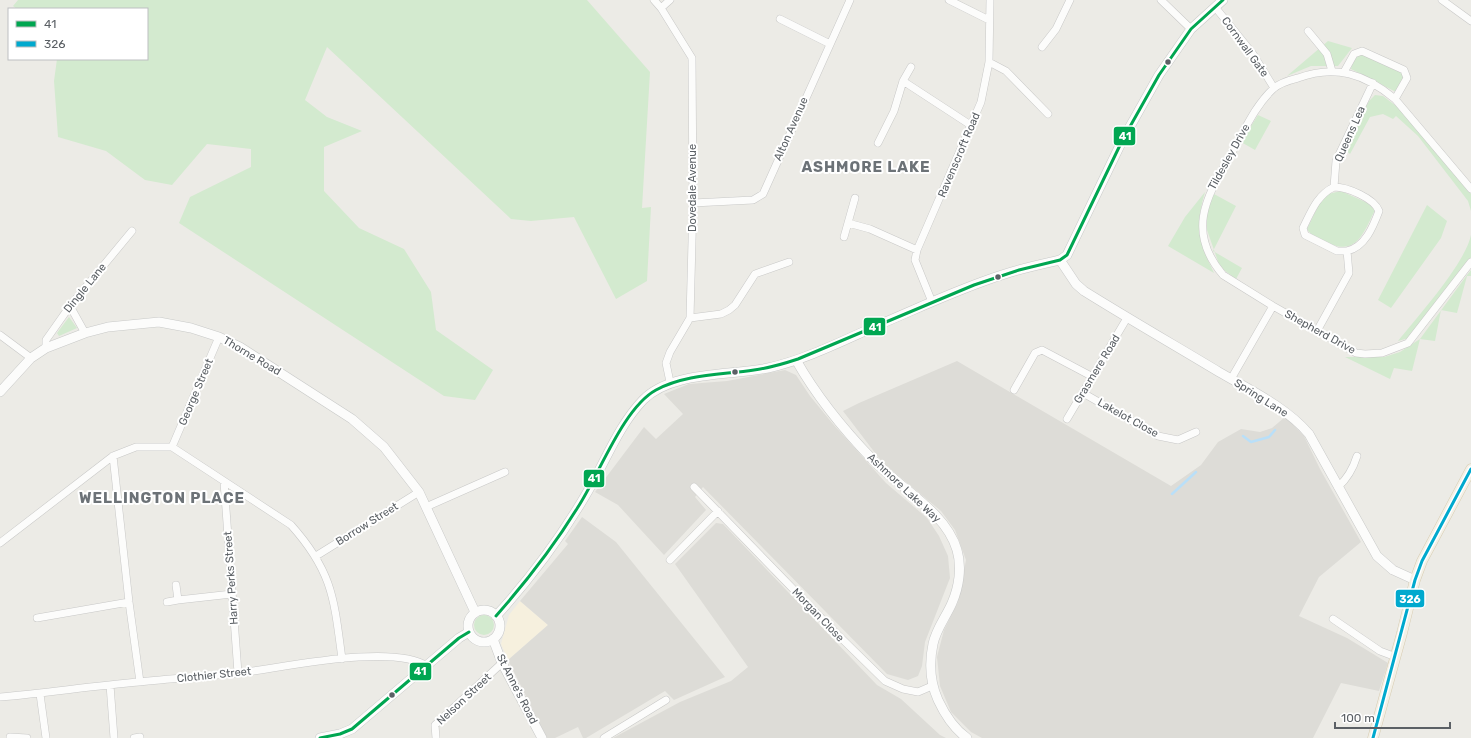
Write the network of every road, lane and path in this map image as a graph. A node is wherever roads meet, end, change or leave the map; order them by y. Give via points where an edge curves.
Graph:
1 (654, 0) edge
2 (670, 0) edge
3 (850, 0) edge
4 (950, 0) edge
5 (990, 0) edge
6 (1070, 0) edge
7 (1161, 0) edge
8 (1223, 0) edge
9 (1442, 0) edge
10 (1215, 7) junction
11 (661, 8) junction
12 (780, 19) dead end
13 (989, 20) junction
14 (1471, 21) edge
15 (1192, 29) junction
16 (1308, 31) dead end
17 (830, 44) junction
18 (1042, 47) dead end
19 (989, 62) junction
20 (911, 67) dead end
21 (1332, 71) junction
22 (1344, 72) junction
23 (903, 81) junction
24 (1374, 83) junction
25 (1274, 88) junction
26 (1396, 99) junction
27 (1048, 114) dead end
28 (972, 126) junction
29 (878, 143) dead end
30 (1334, 187) junction
31 (1471, 189) edge
32 (855, 198) dead end
33 (693, 203) junction
34 (848, 224) junction
35 (132, 231) dead end
36 (844, 237) dead end
37 (917, 250) junction
38 (1347, 251) junction
39 (1060, 260) junction
40 (788, 262) dead end
41 (1471, 262) edge
42 (932, 302) junction
43 (70, 306) junction
44 (1273, 306) junction
45 (690, 318) junction
46 (1127, 318) junction
47 (1317, 331) junction
48 (85, 333) junction
49 (0, 335) edge
50 (219, 336) junction
51 (46, 348) junction
52 (31, 358) junction
53 (796, 360) junction
54 (1093, 377) junction
55 (1231, 379) junction
56 (670, 382) junction
57 (1014, 390) dead end
58 (0, 392) edge
59 (1083, 393) junction
60 (1067, 419) dead end
61 (1196, 432) dead end
62 (172, 447) junction
63 (113, 456) junction
64 (1357, 456) dead end
65 (1471, 469) edge
66 (505, 472) dead end
67 (224, 482) junction
68 (694, 487) dead end
69 (1338, 487) junction
70 (419, 492) junction
71 (426, 507) junction
72 (718, 511) junction
73 (0, 543) edge
74 (316, 556) junction
75 (670, 560) dead end
76 (1414, 580) junction
77 (176, 585) dead end
78 (232, 594) junction
79 (178, 600) junction
80 (128, 602) junction
81 (167, 602) dead end
82 (475, 612) junction
83 (496, 616) junction
84 (37, 618) dead end
85 (1333, 619) dead end
86 (469, 632) junction
87 (493, 639) junction
88 (1396, 656) junction
89 (342, 659) junction
90 (502, 663) junction
91 (427, 666) junction
92 (238, 673) junction
93 (140, 682) junction
94 (110, 685) junction
95 (932, 686) junction
96 (40, 694) junction
97 (0, 697) edge
98 (666, 700) dead end
99 (10, 737) edge
100 (27, 738) edge
101 (46, 738) edge
102 (114, 738) edge
103 (320, 738) edge
104 (436, 738) edge
105 (542, 738) edge
106 (604, 738) edge
107 (967, 738) edge
108 (1373, 738) edge

1 - 11 street, Dovedale Avenue
2 - 11 street
3 - 17 street, Alton Avenue
4 - 13 street
5 - 13 street, Ravenscroft Road
6 - 18 street via 1056,29
7 - 15 street
8 - 10 street
9 - 14 street
10 - 15 street
10 - 25 street, Cornwall Gate via 1253,54
11 - 33 street, Dovedale Avenue via 692,58
12 - 17 street
13 - 19 street, Ravenscroft Road
15 - 39 street via 1159,75 1123,138 1072,247
16 - 21 street via 1327,54
17 - 33 street, Alton Avenue via 762,194 753,200
19 - 27 street via 1006,71
19 - 28 street, Ravenscroft Road via 981,102
20 - 23 street
21 - 22 street, Tildesley Drive
21 - 25 street, Tildesley Drive via 1313,72
22 - 24 street, Tildesley Drive
22 - 26 street via 1354,54 1362,51 1404,70 1407,78
23 - 28 street
23 - 29 street via 894,111
24 - 26 street
24 - 30 street, Queens Lea via 1336,161
25 - 44 street, Tildesley Drive via 1251,118 1208,195 1202,219 1204,238 1217,269
26 - 31 street
28 - 37 street, Ravenscroft Road
30 - 38 street via 1316,201 1303,228 1305,234 1337,251
30 - 38 street via 1344,187 1375,203 1379,210 1362,244
32 - 34 street
33 - 45 street, Dovedale Avenue
34 - 36 street
34 - 37 street via 870,229
35 - 43 street, Dingle Lane
37 - 42 street, Ravenscroft Road via 915,260
38 - 47 street via 1349,273
39 - 42 street via 1005,274
39 - 46 street, Spring Lane via 1076,284 1084,291
40 - 45 street via 755,274 735,305 721,314
41 - 47 street, Shepherd Drive via 1413,338 1402,346 1382,353 1356,353
42 - 53 street
43 - 48 street
43 - 51 street, Dingle Lane via 46,340
44 - 47 street, Shepherd Drive
44 - 55 street
45 - 56 street, Dovedale Avenue via 666,363
46 - 54 street, Grasmere Road
46 - 55 street, Spring Lane
48 - 50 street, Thorne Road via 108,327 159,322
48 - 51 street, Thorne Road
49 - 52 street
50 - 62 street, George Street
50 - 70 street, Thorne Road via 352,420 384,446
51 - 52 street, Thorne Road
52 - 58 street, Thorne Road
53 - 56 street via 754,370
53 - 95 street, Ashmore Lake Way via 814,390 873,460 933,513 953,539 959,565 957,588 933,643 930,664
54 - 57 street via 1042,350 1035,353
54 - 59 street, Grasmere Road
55 - 69 street, Spring Lane via 1300,423 1309,434
56 - 83 street via 643,400 617,438 578,507 513,598
59 - 60 street, Grasmere Road
59 - 61 street, Lakelot Close via 1169,440 1178,440
62 - 63 street via 136,447
62 - 67 street
63 - 73 street
63 - 80 street
64 - 69 street via 1354,468
65 - 76 main road via 1428,548
66 - 71 street
67 - 74 street via 291,526
67 - 78 street, Harry Perks Street
68 - 72 street, Morgan Close
69 - 76 street, Spring Lane via 1377,556 1393,570
70 - 71 street, Thorne Road
70 - 74 street, Borrow Street
71 - 82 street, Thorne Road
72 - 75 street
72 - 95 street, Morgan Close via 834,632 885,681 918,692
74 - 89 street via 329,583 336,609
76 - 88 main road
77 - 79 street
78 - 79 street
78 - 92 street, Harry Perks Street
79 - 81 street
80 - 84 street
80 - 93 street
82 - 83 street via 485,610
82 - 86 street via 468,622
83 - 87 street via 500,629
85 - 88 street via 1380,651
86 - 87 street via 480,642
86 - 91 street
87 - 90 street, St Anne's Road
88 - 108 main road
89 - 91 street, Clothier Street via 378,656 405,658
89 - 92 street, Clothier Street
90 - 104 street, Nelson Street via 435,725
90 - 105 street, St Anne's Road
91 - 103 street via 352,729
92 - 93 street, Clothier Street
93 - 94 street, Clothier Street
94 - 96 street, Clothier Street
94 - 102 street
95 - 107 street, Ashmore Lake Way via 951,723
96 - 97 street, Clothier Street
96 - 101 street
98 - 106 street
99 - 100 street

